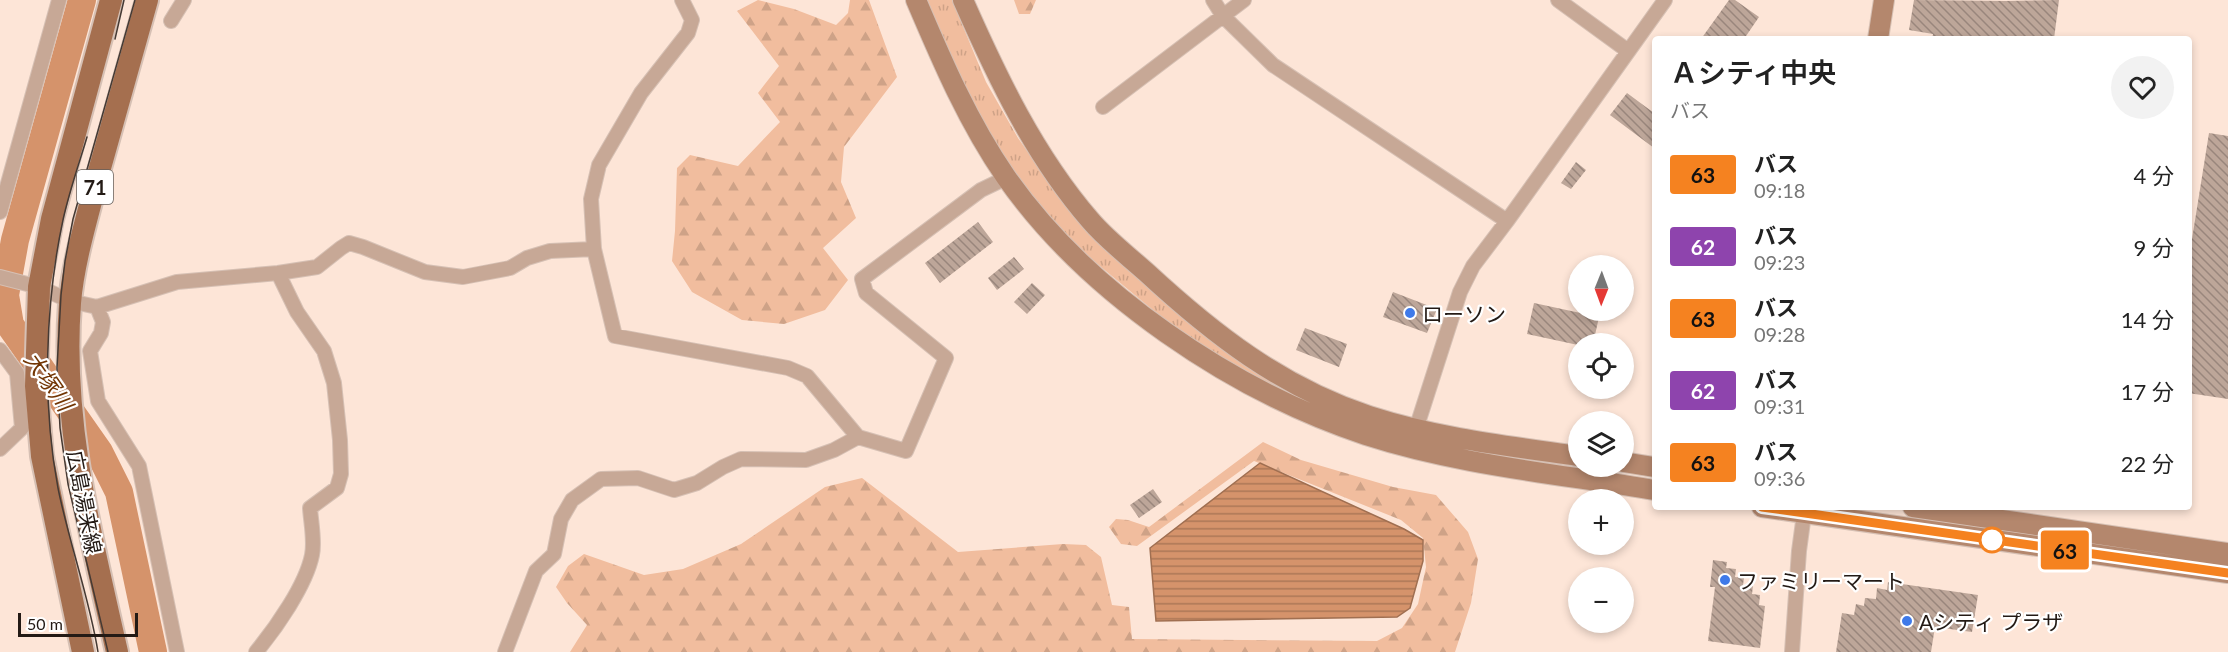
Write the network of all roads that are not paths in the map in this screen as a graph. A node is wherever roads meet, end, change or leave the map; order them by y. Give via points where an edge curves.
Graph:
1 (59, 0) edge
2 (111, 0) edge
3 (147, 0) edge
4 (184, 0) edge
5 (682, 0) edge
6 (916, 0) edge
7 (963, 0) edge
8 (1213, 0) edge
9 (1244, 0) edge
10 (1558, 0) edge
11 (1884, 0) edge
12 (1658, 3) edge
13 (1223, 16) junction
14 (171, 21) dead end
15 (1878, 36) edge
16 (1628, 51) junction
17 (1103, 107) dead end
18 (1006, 178) junction
19 (0, 212) edge
20 (1508, 221) junction
21 (594, 249) junction
22 (278, 273) junction
23 (0, 277) edge
24 (30, 284) junction
25 (70, 301) junction
26 (97, 307) junction
27 (0, 350) edge
28 (1416, 429) junction
29 (858, 437) junction
30 (0, 449) edge
31 (1568, 455) edge
32 (1634, 464) edge
33 (1652, 467) edge
34 (1652, 490) edge
35 (1804, 510) edge
36 (1934, 510) edge
37 (2228, 553) edge
38 (2228, 573) edge
39 (174, 651) edge
40 (83, 652) edge
41 (117, 652) edge
42 (256, 652) edge
43 (505, 652) edge
44 (1792, 652) edge

1 - 19 street
2 - 24 main road, 広島湯来線 / 71 via 52,219
3 - 25 main road, 広島湯来線 / 71 via 84,227
4 - 14 street
5 - 21 street via 692,20 688,33 641,93 599,165 591,199
6 - 18 street via 950,82
7 - 28 street via 1024,125 1090,220 1194,317 1263,367 1368,416
8 - 13 street
9 - 13 street
10 - 16 street
11 - 15 street
12 - 16 street
13 - 17 street
13 - 20 street via 1273,64
16 - 20 street
18 - 29 street via 981,190 862,279 866,293 946,358 906,451
18 - 34 street via 1065,248 1112,291 1174,337 1250,385 1299,410 1409,447
20 - 28 street via 1473,266 1460,292
21 - 22 street via 550,251 510,268 463,277 425,272 350,243 317,267
21 - 29 street via 615,336 788,368 807,376
22 - 26 street via 177,282
22 - 42 street via 297,312 324,351 334,383 341,474 337,488 310,508 313,552 307,574
23 - 24 street
24 - 25 street
24 - 40 main road, 広島湯来線 / 71 via 38,336 36,386 42,456
25 - 26 street
25 - 41 main road, 広島湯来線 / 71 via 69,378 74,441 85,512
26 - 39 street via 103,322 90,351 98,401 139,466
27 - 30 street via 17,373 22,428
28 - 31 street
29 - 43 street via 806,460 741,459 697,483 674,490 638,478 601,479 573,500 561,519 554,554 536,571
32 - 33 street
35 - 38 street
35 - 44 street
36 - 37 street

